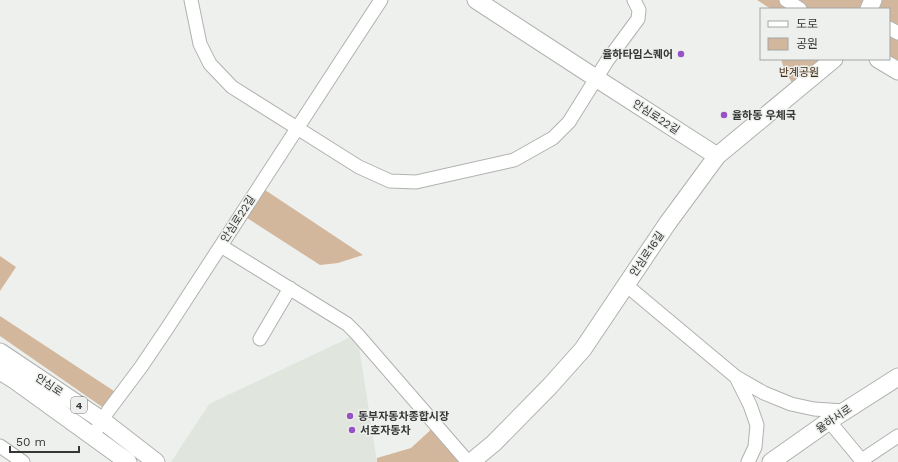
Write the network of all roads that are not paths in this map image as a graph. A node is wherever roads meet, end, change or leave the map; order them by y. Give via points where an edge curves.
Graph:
1 (191, 0) edge
2 (381, 0) edge
3 (476, 0) edge
4 (634, 0) edge
5 (786, 0) edge
6 (798, 8) edge
7 (833, 60) edge
8 (880, 60) edge
9 (898, 71) edge
10 (596, 78) junction
11 (297, 128) junction
12 (717, 156) junction
13 (221, 246) junction
14 (626, 285) junction
15 (290, 288) junction
16 (260, 339) dead end
17 (0, 352) edge
18 (0, 371) edge
19 (736, 377) junction
20 (898, 377) edge
21 (844, 411) junction
22 (102, 421) junction
23 (829, 421) junction
24 (93, 436) junction
25 (898, 436) edge
26 (4, 454) edge
27 (124, 460) edge
28 (862, 461) edge
29 (24, 462) edge
30 (156, 462) edge
31 (468, 462) edge
32 (471, 462) edge
33 (748, 462) edge
34 (771, 462) edge

1 - 11 street via 200,44 210,64 232,87
2 - 11 street, 안심로22길
3 - 10 main road, 안심로22길
4 - 10 street via 639,10 638,19
5 - 6 street
7 - 12 main road, 안심로16길
8 - 9 main road
10 - 11 street via 569,122 553,138 514,160 416,182 390,182 359,168
10 - 12 main road, 안심로22길
11 - 13 street, 안심로22길
12 - 14 main road, 안심로16길
13 - 15 street
13 - 22 street, 안심로22길
14 - 19 street
14 - 32 main road, 안심로16길 via 583,349 494,443
15 - 16 street
15 - 31 street via 347,324
17 - 22 main road, 안심로 / 4
18 - 24 main road, 안심로 / 4
19 - 21 street via 764,393 791,404
19 - 33 street via 750,405 756,425 755,447
20 - 21 main road, 율하서로
21 - 23 main road, 율하서로
22 - 24 street, 안심로22길
22 - 30 main road, 안심로 / 4
23 - 28 street
23 - 34 main road, 율하서로
24 - 27 main road, 안심로 / 4
25 - 28 street
26 - 29 street

